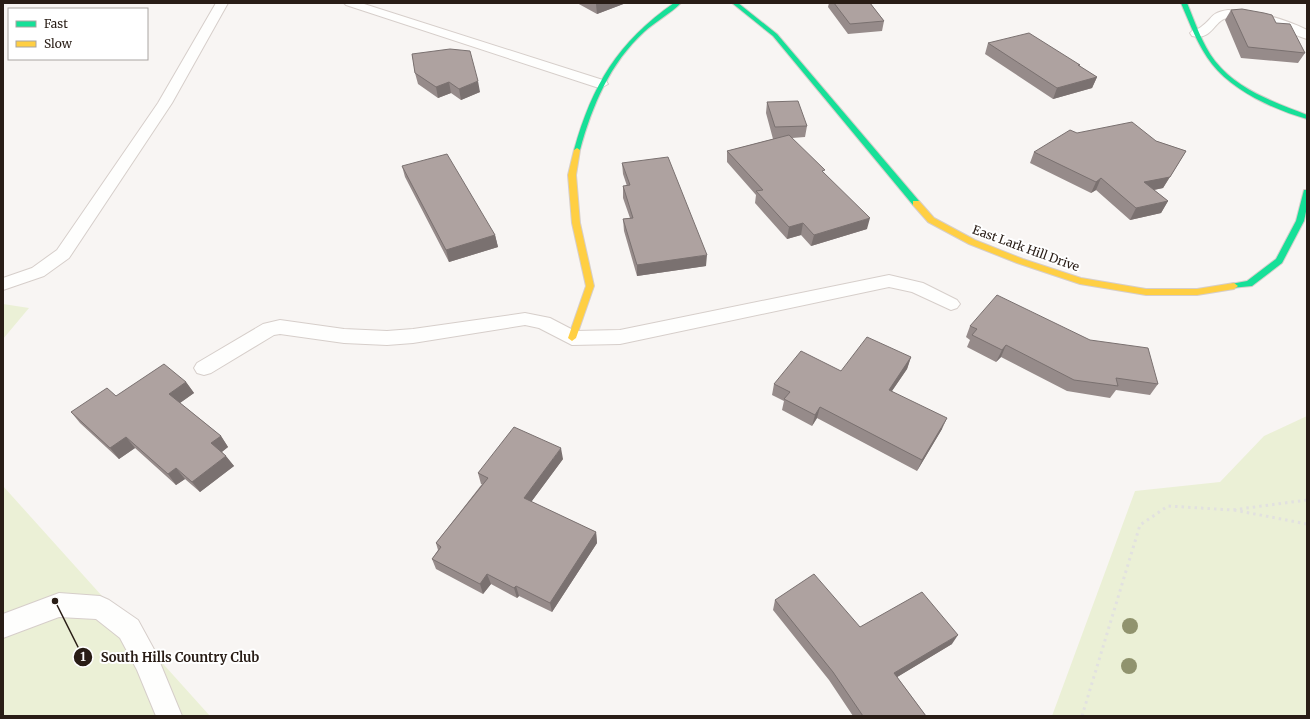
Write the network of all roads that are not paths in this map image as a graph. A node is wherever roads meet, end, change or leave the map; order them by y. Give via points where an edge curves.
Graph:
1 (222, 3) edge
2 (350, 3) edge
3 (678, 3) edge
4 (735, 3) edge
5 (1184, 3) edge
6 (1197, 33) junction
7 (1307, 35) edge
8 (601, 84) junction
9 (1307, 117) edge
10 (1307, 192) edge
11 (3, 284) edge
12 (951, 304) dead end
13 (572, 338) junction
14 (204, 368) dead end
15 (3, 626) edge
16 (169, 716) edge

1 - 11 lane via 165,103 63,254 38,272
2 - 8 lane
3 - 8 street via 633,38
4 - 10 street, East Lark Hill Drive via 775,35 931,220 972,242 1080,281 1146,292 1197,292 1248,284 1279,261 1300,221
5 - 6 street
6 - 7 street via 1208,30 1214,20 1222,15 1246,16 1278,23
6 - 9 street via 1204,49 1221,71 1242,86
8 - 13 street via 593,99 580,138 572,175 576,222 590,286
12 - 13 lane via 917,286 889,281 620,337
13 - 14 lane via 544,323 525,319 387,338 344,336 280,327 269,329
15 - 16 lane via 59,604 100,608 129,629 147,662

